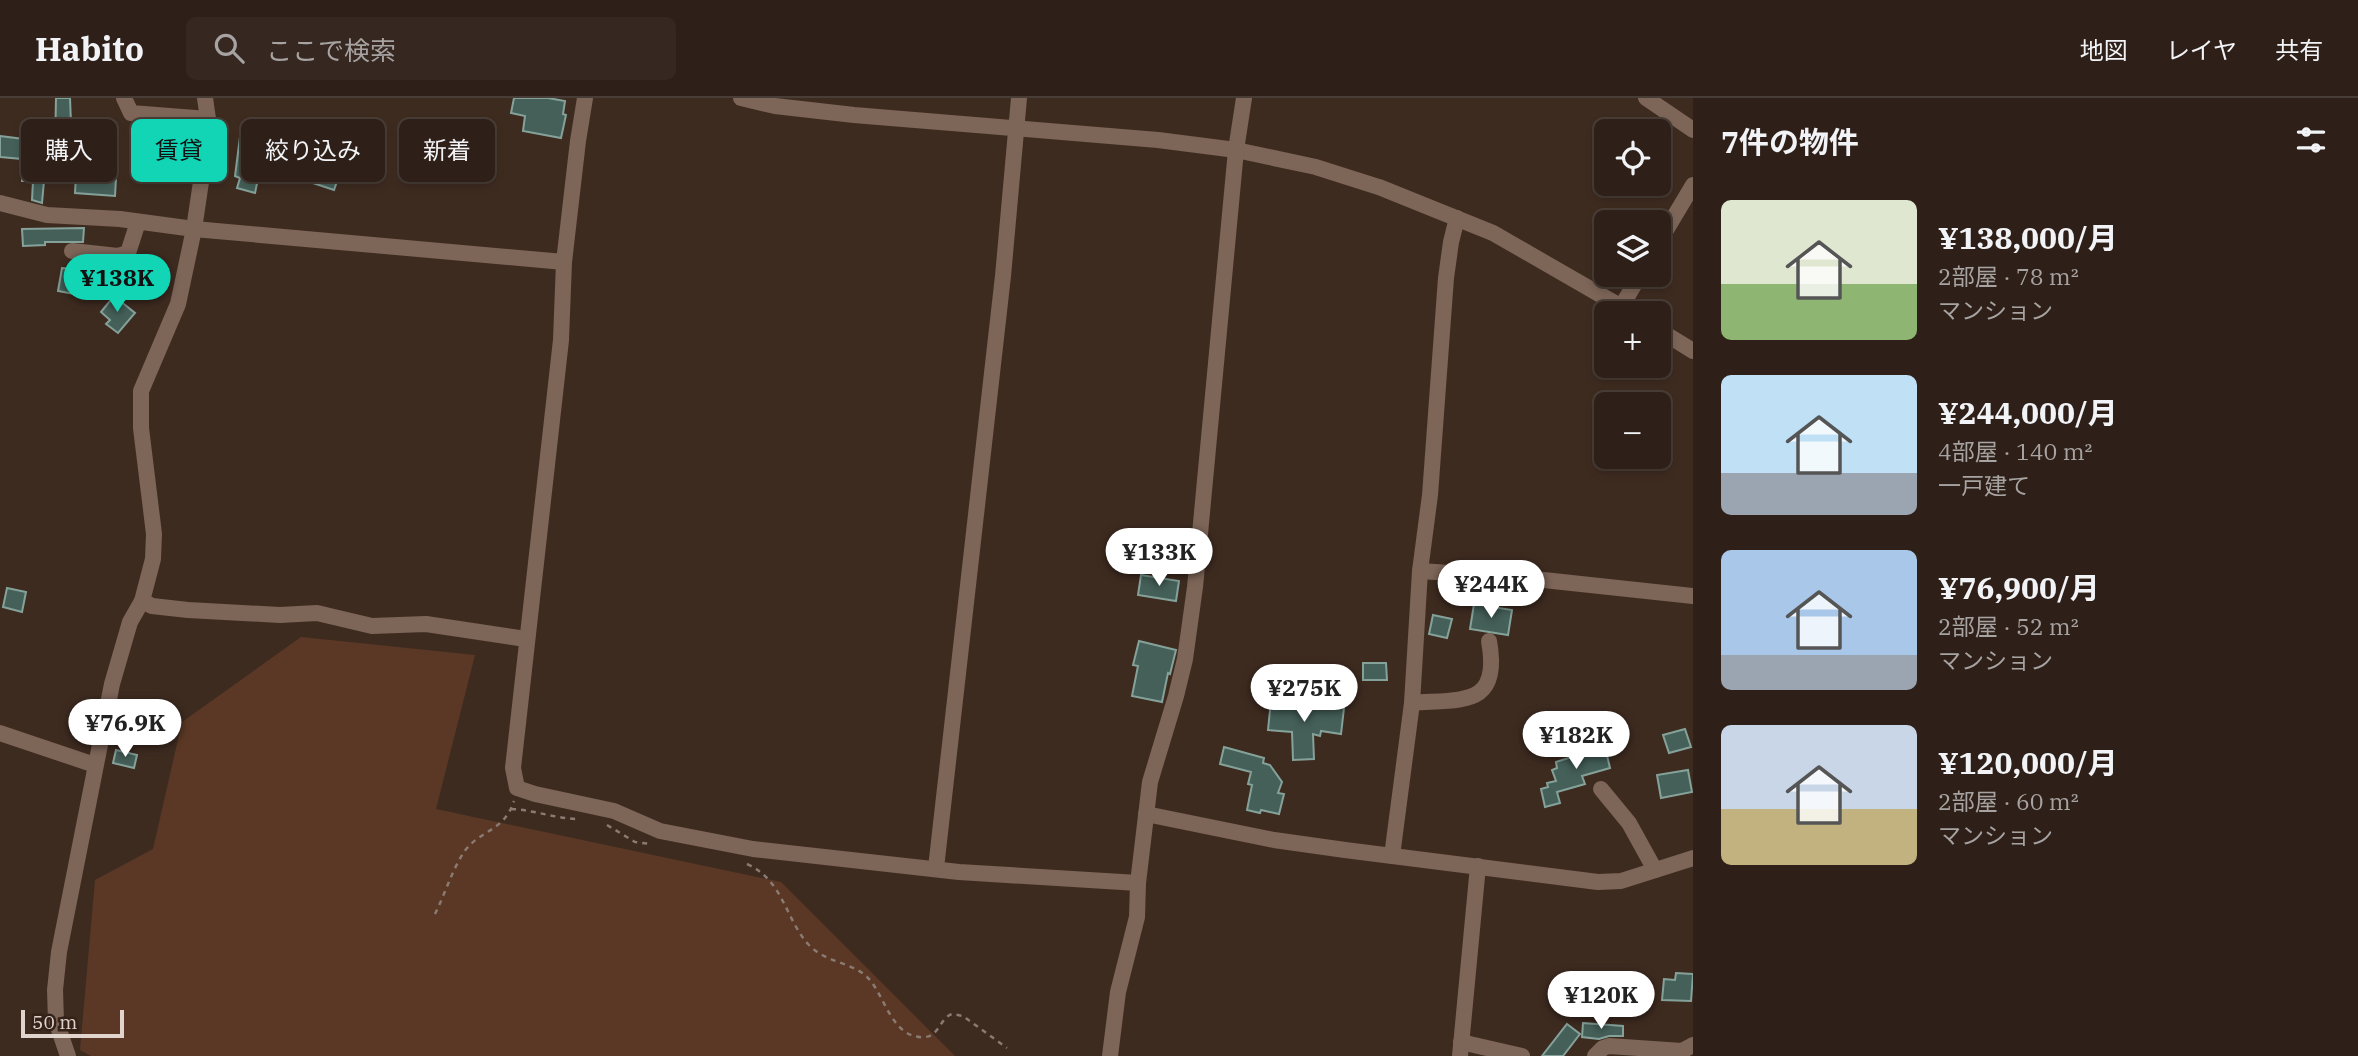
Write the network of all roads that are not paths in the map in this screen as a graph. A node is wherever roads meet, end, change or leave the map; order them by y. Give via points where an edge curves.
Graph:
1 (124, 98) edge
2 (205, 98) edge
3 (585, 98) edge
4 (741, 98) edge
5 (1019, 98) edge
6 (1244, 98) edge
7 (1647, 98) edge
8 (208, 119) joint
9 (1017, 128) junction
10 (1693, 130) edge
11 (1236, 150) junction
12 (200, 182) edge
13 (1693, 185) edge
14 (0, 203) edge
15 (1457, 218) junction
16 (138, 222) junction
17 (1671, 222) edge
18 (194, 229) junction
19 (72, 251) dead end
20 (565, 262) junction
21 (1610, 301) edge
22 (1671, 337) edge
23 (1693, 351) edge
24 (1420, 571) junction
25 (1693, 596) edge
26 (142, 601) junction
27 (526, 639) junction
28 (1489, 641) dead end
29 (1412, 703) junction
30 (0, 733) edge
31 (95, 765) junction
32 (1601, 789) dead end
33 (1146, 814) junction
34 (1392, 856) junction
35 (1693, 858) edge
36 (1478, 866) junction
37 (936, 868) junction
38 (1655, 870) junction
39 (1138, 884) junction
40 (1693, 1045) edge
41 (1461, 1049) edge
42 (68, 1056) edge
43 (1111, 1056) edge
44 (1522, 1056) edge
45 (1595, 1056) edge

1 - 8 street via 131,113
2 - 8 street
3 - 20 street
4 - 9 street via 853,115
5 - 9 street
6 - 11 street
7 - 10 street
9 - 11 street
9 - 37 street
11 - 15 street via 1316,167
11 - 33 street via 1193,599 1179,683 1150,782
12 - 18 street
13 - 17 street
14 - 16 street via 47,215
15 - 21 street via 1493,233
15 - 24 street via 1446,278
16 - 18 street
16 - 19 street via 128,253
18 - 20 street
18 - 26 street via 178,304 141,391 154,542
20 - 27 street via 561,340
22 - 23 street
24 - 25 street
24 - 29 street
26 - 27 street via 188,610 317,613 372,626 425,624
26 - 31 street via 118,656
27 - 37 street via 513,768 517,788 614,811 685,837 753,849
28 - 29 street via 1491,679 1482,691 1468,698
29 - 34 street
30 - 31 street
31 - 42 street via 55,990 58,1032
32 - 38 street via 1629,823
33 - 34 street via 1274,840
33 - 39 street
34 - 36 street
35 - 38 street
36 - 38 street via 1598,882 1621,881
36 - 41 street
37 - 39 street
39 - 43 street via 1137,917 1118,992
40 - 45 street via 1682,1051 1609,1046
41 - 44 street

